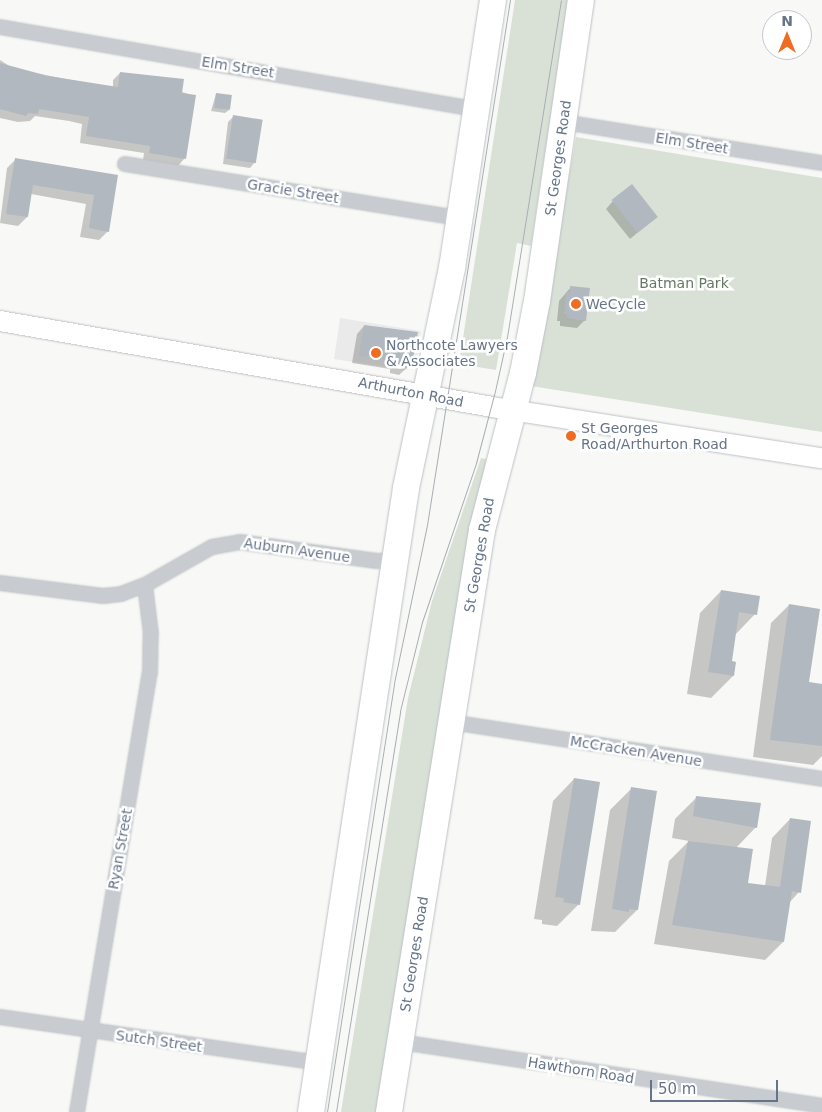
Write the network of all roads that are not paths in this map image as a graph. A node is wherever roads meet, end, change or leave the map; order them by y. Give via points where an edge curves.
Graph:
1 (493, 0) edge
2 (581, 0) edge
3 (0, 27) edge
4 (477, 108) junction
5 (563, 122) junction
6 (822, 163) edge
7 (125, 164) dead end
8 (460, 218) junction
9 (0, 321) edge
10 (425, 394) junction
11 (512, 410) junction
12 (822, 458) edge
13 (398, 560) junction
14 (0, 583) edge
15 (145, 585) junction
16 (450, 722) junction
17 (822, 779) edge
18 (0, 1017) edge
19 (89, 1031) junction
20 (400, 1042) junction
21 (319, 1062) junction
22 (822, 1106) edge
23 (77, 1112) edge
24 (311, 1112) edge
25 (389, 1112) edge

1 - 4 highway
2 - 5 highway, St Georges Road
3 - 4 street, Elm Street
4 - 8 highway
5 - 6 street, Elm Street
5 - 11 highway, St Georges Road via 534,317
7 - 8 street, Gracie Street
8 - 10 highway
9 - 10 street, Arthurton Road
10 - 11 street, Arthurton Road
10 - 13 highway via 406,488
11 - 12 street, Arthurton Road
11 - 16 highway, St Georges Road via 488,502
13 - 15 street, Auburn Avenue via 377,561 240,542 212,547
13 - 21 highway
14 - 15 street, Auburn Avenue via 103,596
15 - 19 street, Ryan Street via 151,634 150,673
16 - 17 street, McCracken Avenue
16 - 20 highway, St Georges Road
18 - 19 street, Sutch Street
19 - 21 street, Sutch Street
19 - 23 street, Ryan Street
20 - 22 street, Hawthorn Road
20 - 25 highway, St Georges Road
21 - 24 highway

